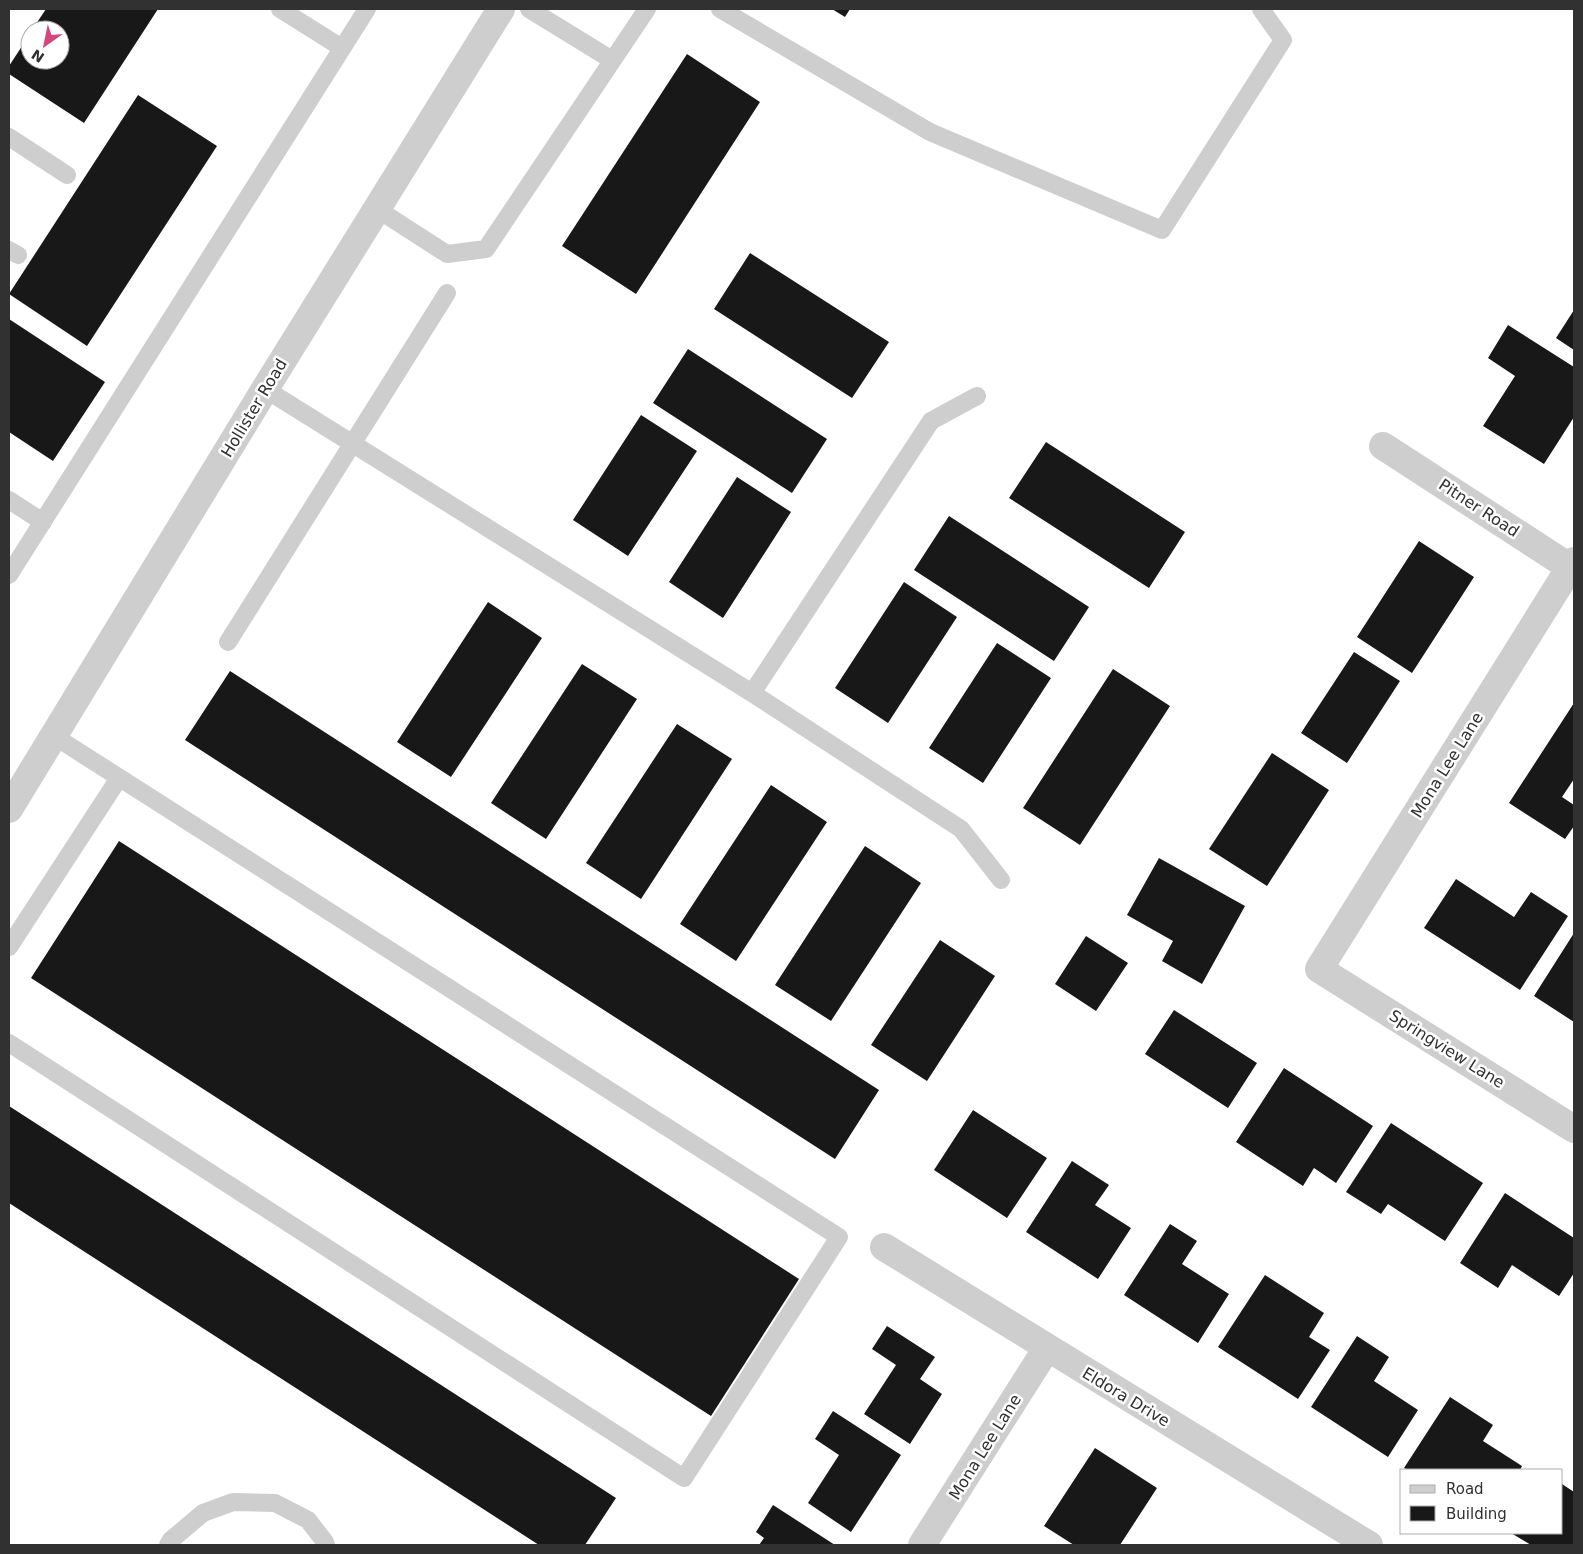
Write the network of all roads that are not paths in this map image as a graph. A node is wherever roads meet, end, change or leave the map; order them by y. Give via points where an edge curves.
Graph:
1 (280, 9) edge
2 (367, 9) edge
3 (501, 9) edge
4 (529, 9) edge
5 (647, 9) edge
6 (720, 9) edge
7 (1261, 9) edge
8 (342, 48) junction
9 (612, 60) junction
10 (9, 137) edge
11 (67, 175) dead end
12 (376, 209) junction
13 (447, 293) dead end
14 (265, 389) junction
15 (977, 396) dead end
16 (353, 444) junction
17 (1383, 446) dead end
18 (9, 500) edge
19 (43, 522) junction
20 (1573, 566) edge
21 (9, 575) edge
22 (228, 642) dead end
23 (752, 693) junction
24 (54, 736) junction
25 (119, 778) junction
26 (9, 810) edge
27 (1001, 880) dead end
28 (9, 946) edge
29 (1319, 969) joint
30 (9, 1043) edge
31 (1574, 1129) edge
32 (884, 1247) dead end
33 (1047, 1348) junction
34 (168, 1545) edge
35 (326, 1545) edge
36 (922, 1545) edge
37 (1369, 1545) edge

1 - 8 lane
2 - 8 lane
3 - 12 street, Hollister Road
4 - 9 lane
5 - 9 lane
6 - 7 lane via 930,132 1162,230 1283,40
8 - 19 lane
9 - 12 lane via 486,249 447,254
10 - 11 lane
12 - 14 street, Hollister Road
13 - 16 lane
14 - 16 lane
14 - 24 street, Hollister Road
15 - 23 lane via 931,421
16 - 22 lane
16 - 23 lane
17 - 20 street, Pitner Road
18 - 19 lane
19 - 21 lane
20 - 29 street, Mona Lee Lane
23 - 27 lane via 961,829
24 - 25 lane
24 - 26 street, Hollister Road
25 - 28 lane
25 - 30 lane via 839,1237 684,1478
29 - 31 street, Springview Lane
32 - 33 street, Eldora Drive
33 - 36 street, Mona Lee Lane
33 - 37 street, Eldora Drive
34 - 35 lane via 203,1513 233,1502 275,1504 308,1520

